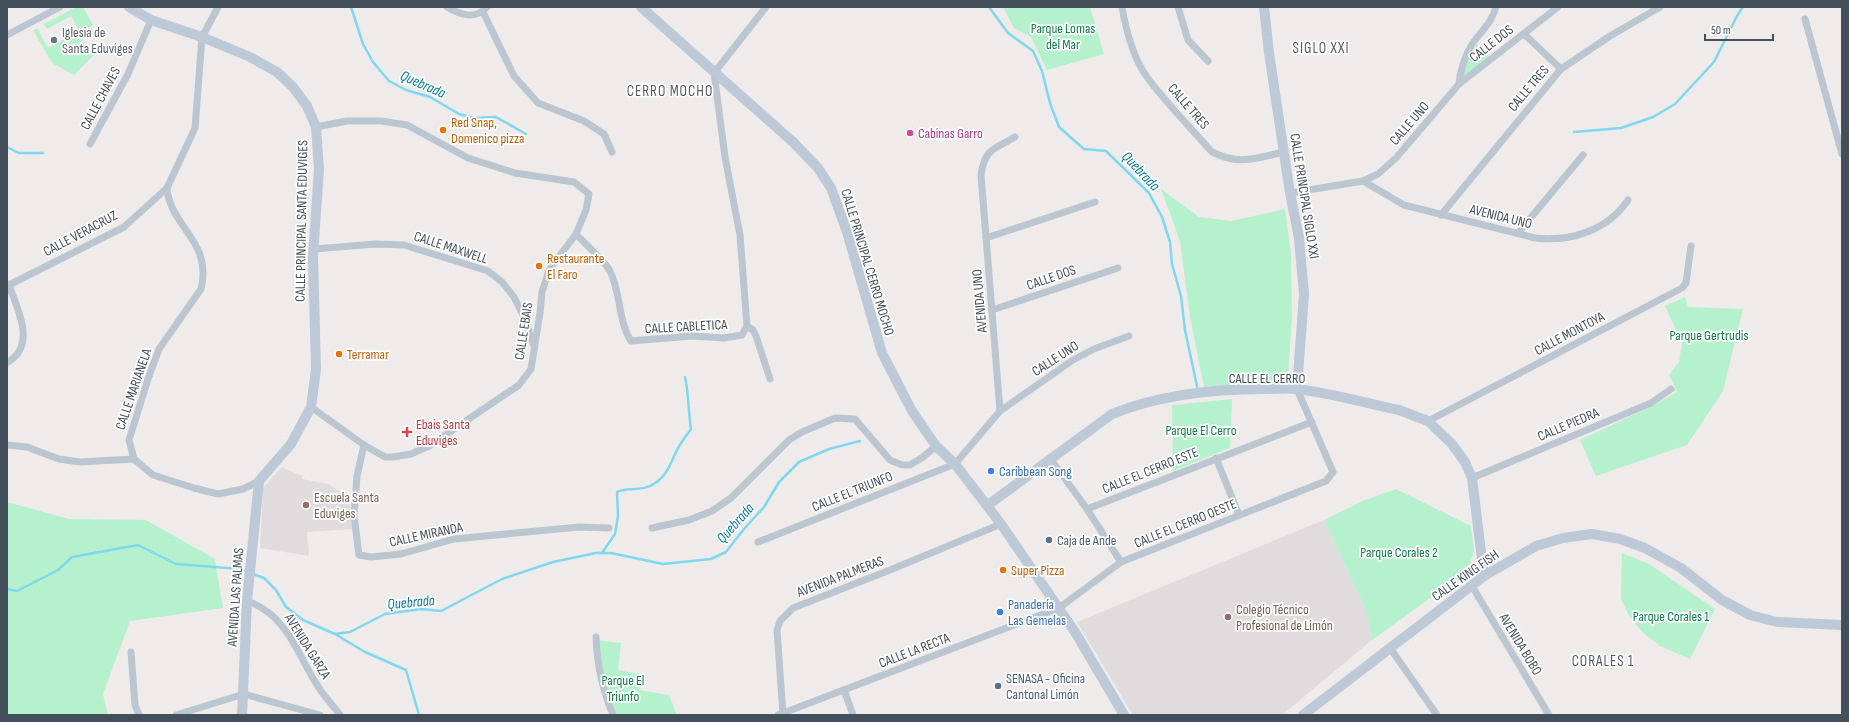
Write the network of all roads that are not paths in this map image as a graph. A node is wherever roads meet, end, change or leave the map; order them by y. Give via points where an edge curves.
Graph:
1 (60, 7) edge
2 (129, 7) edge
3 (218, 7) edge
4 (447, 7) edge
5 (641, 7) edge
6 (766, 7) edge
7 (1122, 7) edge
8 (1178, 7) edge
9 (1264, 7) edge
10 (1496, 7) edge
11 (1558, 7) edge
12 (1660, 7) edge
13 (485, 10) edge
14 (1805, 19) dead end
15 (151, 20) junction
16 (1524, 34) junction
17 (7, 35) edge
18 (202, 36) junction
19 (1208, 61) dead end
20 (1561, 69) junction
21 (714, 73) junction
22 (1459, 84) junction
23 (316, 127) junction
24 (1015, 136) dead end
25 (90, 144) dead end
26 (612, 152) dead end
27 (1284, 152) junction
28 (1842, 154) edge
29 (1583, 155) dead end
30 (1363, 181) junction
31 (167, 188) junction
32 (1290, 193) junction
33 (1628, 200) dead end
34 (1095, 202) dead end
35 (1441, 215) junction
36 (1518, 233) junction
37 (576, 234) junction
38 (986, 238) junction
39 (1691, 246) dead end
40 (315, 249) junction
41 (1118, 268) dead end
42 (8, 285) edge
43 (992, 310) junction
44 (747, 326) junction
45 (1129, 336) dead end
46 (535, 348) junction
47 (7, 363) edge
48 (770, 379) dead end
49 (1297, 389) junction
50 (1671, 389) dead end
51 (311, 407) junction
52 (1000, 411) junction
53 (1428, 421) junction
54 (1312, 422) junction
55 (7, 445) edge
56 (364, 445) junction
57 (936, 446) junction
58 (1050, 458) junction
59 (1216, 458) junction
60 (134, 459) junction
61 (955, 464) junction
62 (1472, 478) junction
63 (259, 481) junction
64 (988, 505) junction
65 (1087, 509) junction
66 (1239, 515) junction
67 (1001, 524) junction
68 (609, 528) dead end
69 (652, 528) dead end
70 (758, 542) dead end
71 (1121, 562) junction
72 (1484, 576) junction
73 (1472, 586) junction
74 (247, 601) junction
75 (1059, 608) junction
76 (1842, 624) edge
77 (596, 637) dead end
78 (1390, 648) junction
79 (131, 652) dead end
80 (844, 690) junction
81 (244, 694) junction
82 (781, 714) edge
83 (139, 715) edge
84 (176, 715) edge
85 (242, 715) edge
86 (320, 715) edge
87 (340, 715) edge
88 (612, 715) edge
89 (853, 715) edge
90 (1124, 715) edge
91 (1303, 715) edge
92 (1437, 715) edge
93 (1548, 715) edge

1 - 17 street
2 - 15 street, CALLE PRINCIPAL SANTA EDUVIGES
3 - 18 street
4 - 13 street via 472,16
5 - 21 street, CALLE PRINCIPAL CERRO MOCHO
6 - 21 street
7 - 27 street, CALLE TRES via 1136,57 1146,76 1212,152 1225,159 1241,161
8 - 19 street via 1188,40
9 - 27 street, CALLE PRINCIPAL SIGLO XXI
10 - 22 street via 1460,69
11 - 16 street, CALLE DOS
12 - 20 street, CALLE TRES
13 - 26 street via 514,76 538,103 584,121 604,134
14 - 28 street
15 - 18 street, CALLE PRINCIPAL SANTA EDUVIGES
15 - 25 street, CALLE CHAVES via 128,74
16 - 20 street
16 - 22 street, CALLE DOS
18 - 23 street, CALLE PRINCIPAL SANTA EDUVIGES via 277,72 293,87 307,106
18 - 31 street, CALLE VERACRUZ via 195,128
20 - 35 street, CALLE TRES
21 - 44 street, CALLE CABLETICA via 725,157 740,235
21 - 57 street, CALLE PRINCIPAL CERRO MOCHO via 793,142 818,168 831,188 847,232 882,353 912,411
22 - 30 street, CALLE UNO via 1396,158 1378,174
23 - 37 street via 347,121 382,121 407,125 468,158 491,166 574,182 589,194 586,210
23 - 40 street, CALLE PRINCIPAL SANTA EDUVIGES via 319,169
24 - 38 street, AVENIDA UNO via 987,153 983,162 981,175
27 - 32 street, CALLE PRINCIPAL SIGLO XXI
29 - 36 street
30 - 32 street, CALLE UNO
30 - 35 street, AVENIDA UNO via 1404,205
31 - 42 street, CALLE VERACRUZ via 124,227
31 - 60 street, CALLE MARIANELA via 172,208 199,252 204,278 201,289 159,349 129,440
32 - 49 street, CALLE PRINCIPAL SIGLO XXI via 1299,238 1304,294
33 - 36 street, AVENIDA UNO via 1613,218 1578,236 1550,240
34 - 38 street
35 - 36 street, AVENIDA UNO
37 - 44 street, CALLE CABLETICA via 609,270 619,297 625,332 631,341 692,336 724,338 742,335
37 - 46 street, CALLE EBAIS via 549,270 542,292
38 - 43 street, AVENIDA UNO
39 - 53 street, CALLE MONTOYA via 1686,283 1682,288
40 - 46 street, CALLE MAXWELL via 375,244 404,245 488,271 502,282 514,297
40 - 51 street, CALLE PRINCIPAL SANTA EDUVIGES via 313,256 316,369
41 - 43 street, CALLE DOS
42 - 47 street via 24,329 19,352
43 - 52 street, AVENIDA UNO
44 - 48 street via 756,336
45 - 52 street, CALLE UNO via 1073,360
46 - 56 street, CALLE EBAIS via 531,369 519,386 429,446 411,454 385,457
49 - 53 street, CALLE EL CERRO via 1399,410
49 - 54 street
49 - 58 street, CALLE EL CERRO via 1208,392 1132,406 1112,414
50 - 62 street, CALLE PIEDRA via 1651,403
51 - 56 street, CALLE EBAIS
51 - 63 street, CALLE PRINCIPAL SANTA EDUVIGES via 291,444
52 - 61 street
53 - 62 street, CALLE EL CERRO via 1452,444 1465,462
54 - 59 street, CALLE EL CERRO ESTE
54 - 66 street, CALLE EL CERRO OESTE via 1333,472 1330,478
55 - 60 street via 27,447 59,459 80,462
56 - 68 street, CALLE MIRANDA via 356,476 354,515 359,555 371,557 401,554 454,539 580,527
57 - 61 street, CALLE PRINCIPAL CERRO MOCHO
57 - 69 street via 910,465 902,465 890,460 855,419 835,418 789,440 731,498 712,511 689,520
58 - 64 street, CALLE EL CERRO
58 - 65 street
59 - 65 street, CALLE EL CERRO ESTE
59 - 66 street
60 - 63 street via 153,475 218,494 243,489
61 - 64 street, CALLE PRINCIPAL CERRO MOCHO
61 - 70 street, CALLE EL TRIUNFO
62 - 72 street, CALLE EL CERRO
63 - 74 street, AVENIDA LAS PALMAS
64 - 67 street, CALLE PRINCIPAL CERRO MOCHO
65 - 71 street
66 - 71 street, CALLE EL CERRO OESTE
67 - 75 street, CALLE PRINCIPAL CERRO MOCHO
67 - 82 street, AVENIDA PALMERAS via 793,608 780,621 776,630
71 - 75 street, CALLE EL CERRO OESTE
72 - 73 street, CALLE KING FISH
72 - 76 street, CALLE KING FISH via 1536,546 1563,538 1592,534 1620,539 1645,548 1681,568 1722,600 1750,615 1778,622
73 - 78 street, CALLE KING FISH
73 - 93 street, AVENIDA BOBO
74 - 81 street, AVENIDA LAS PALMAS
74 - 87 street, AVENIDA GARZA via 266,609 277,618 321,691
75 - 80 street, CALLE LA RECTA
75 - 90 street, CALLE PRINCIPAL CERRO MOCHO
77 - 88 street via 598,672
78 - 91 street, CALLE KING FISH
78 - 92 street
79 - 83 street
80 - 82 street, CALLE LA RECTA
80 - 89 street
81 - 84 street
81 - 85 street, AVENIDA LAS PALMAS
81 - 86 street

